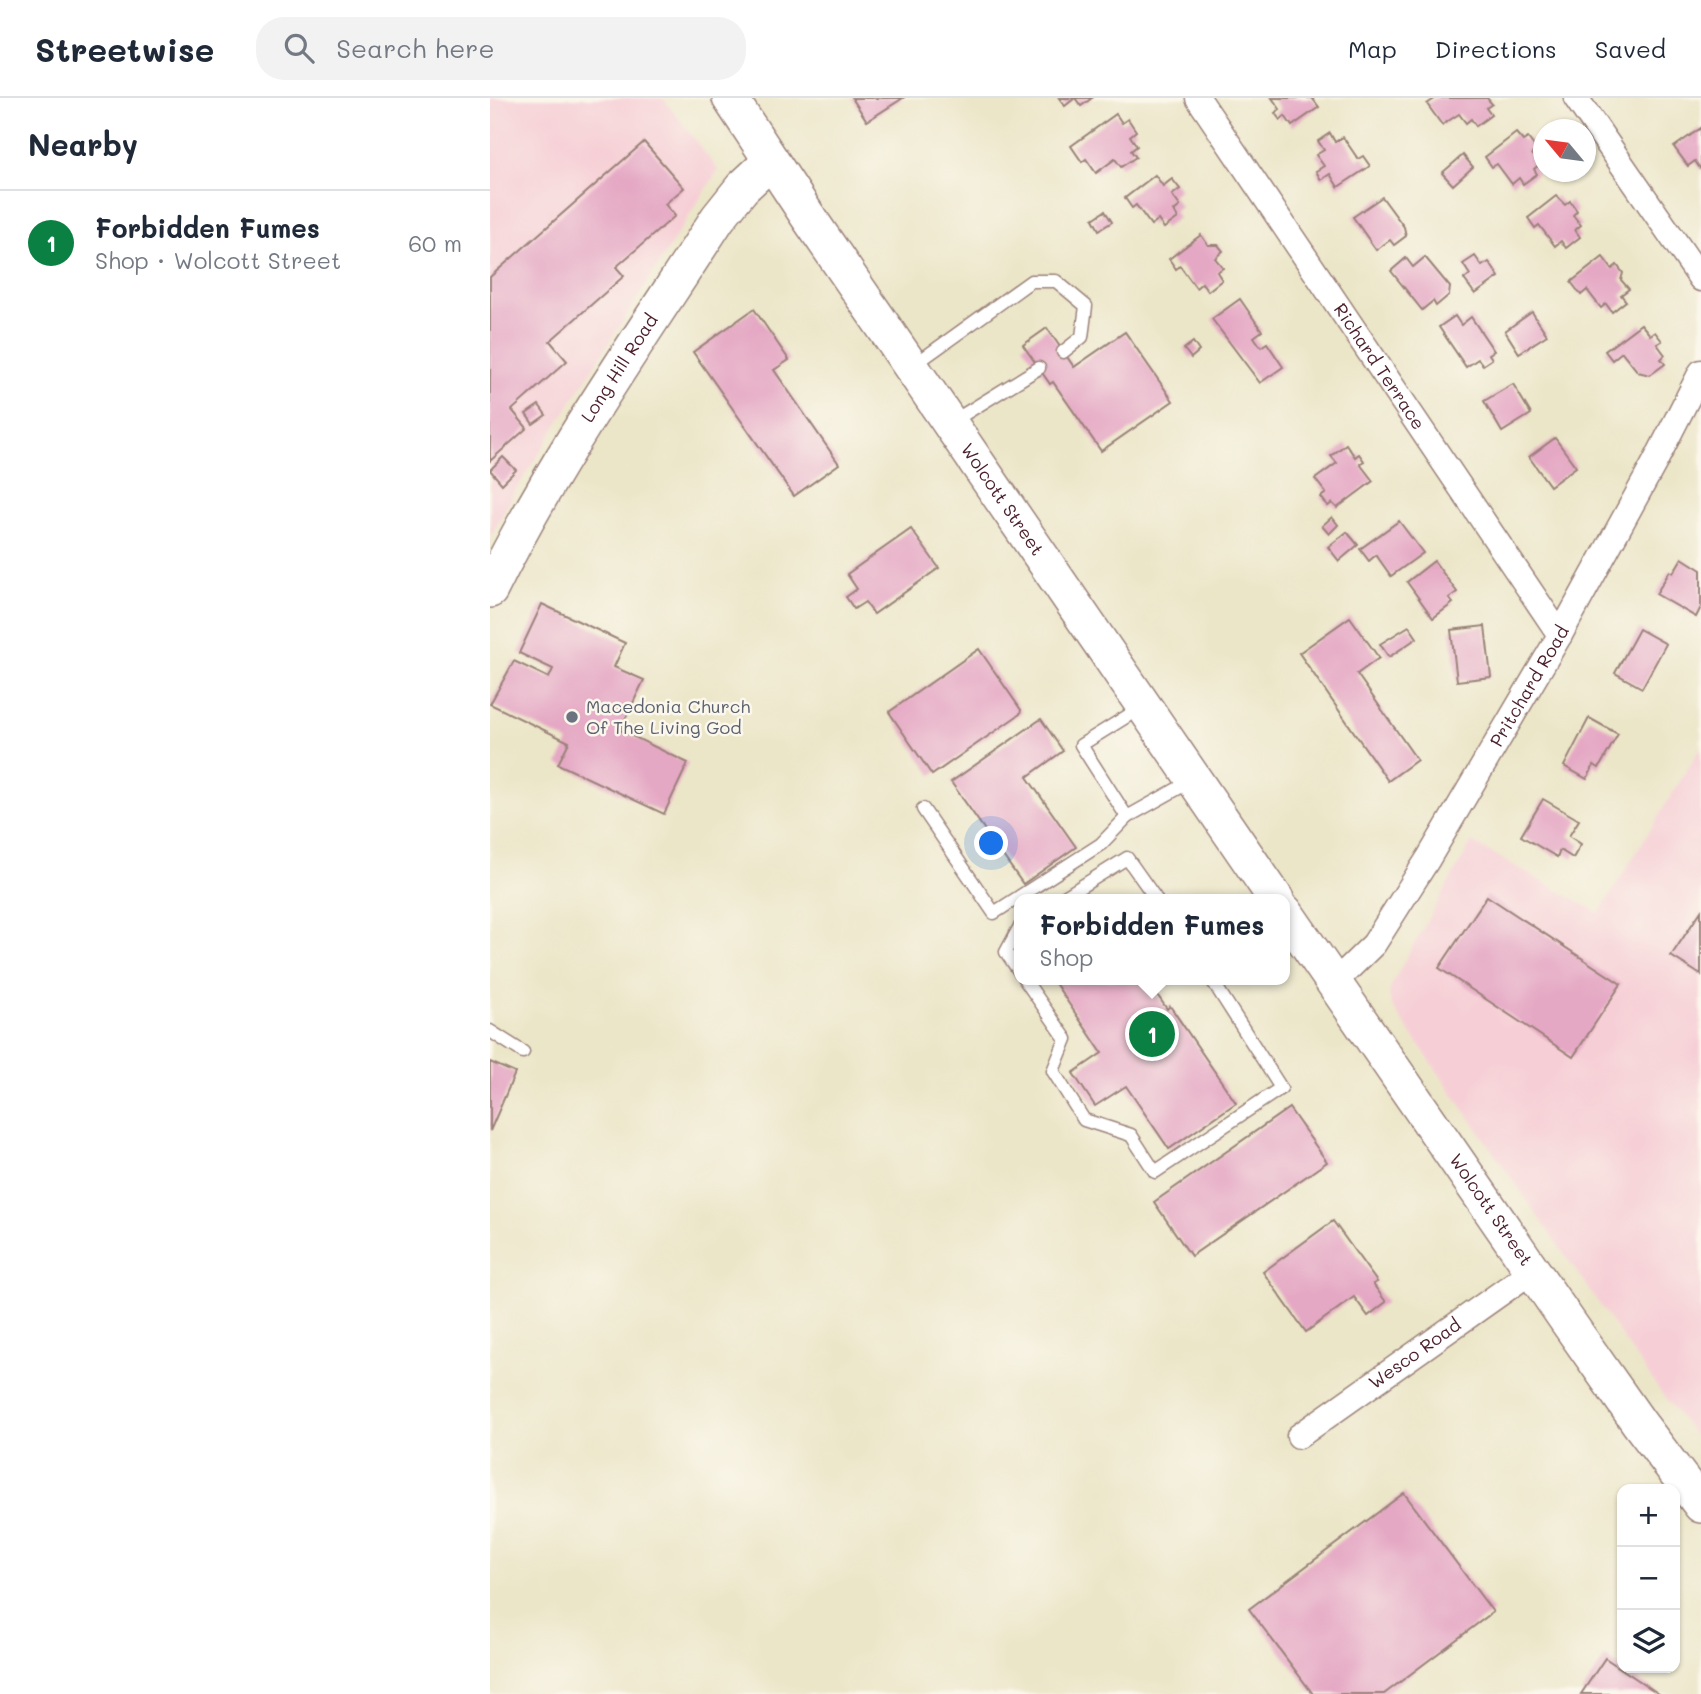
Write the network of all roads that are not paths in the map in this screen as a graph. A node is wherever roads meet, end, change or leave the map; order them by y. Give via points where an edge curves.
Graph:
1 (730, 98) edge
2 (1198, 98) edge
3 (1576, 98) edge
4 (771, 161) junction
5 (1701, 279) edge
6 (1063, 352) dead end
7 (911, 367) junction
8 (1039, 368) dead end
9 (1698, 387) edge
10 (949, 423) junction
11 (490, 590) edge
12 (1560, 635) junction
13 (1143, 706) junction
14 (1193, 779) junction
15 (923, 809) dead end
16 (1127, 817) junction
17 (1024, 894) edge
18 (1069, 894) edge
19 (1152, 894) edge
20 (1272, 894) edge
21 (1014, 900) edge
22 (1290, 920) edge
23 (1014, 937) edge
24 (1014, 964) edge
25 (1334, 983) junction
26 (1028, 985) edge
27 (1215, 985) edge
28 (490, 1031) edge
29 (523, 1052) dead end
30 (1532, 1271) junction
31 (1299, 1436) dead end
32 (1701, 1505) edge

1 - 4 main road, Wolcott Street
2 - 12 street, Richard Terrace
3 - 5 street
4 - 7 main road, Wolcott Street
4 - 11 main road, Long Hill Road via 741,188 718,218 574,442
6 - 7 lane via 1082,337 1086,306 1056,281 1031,281
7 - 10 main road, Wolcott Street
8 - 10 lane
9 - 12 street, Pritchard Road
10 - 13 main road, Wolcott Street
12 - 25 street, Pritchard Road via 1374,944
13 - 14 main road, Wolcott Street
13 - 16 lane via 1081,745
14 - 16 lane
14 - 20 main road, Wolcott Street
15 - 21 lane via 994,913
16 - 17 lane via 1101,845
18 - 19 lane via 1127,859
22 - 25 main road, Wolcott Street
23 - 24 lane via 1006,952
25 - 30 main road, Wolcott Street
26 - 27 lane via 1066,1039 1053,1071 1084,1120 1131,1135 1155,1171 1281,1088
28 - 29 lane
30 - 31 street, Wesco Road
30 - 32 main road, Wolcott Street

